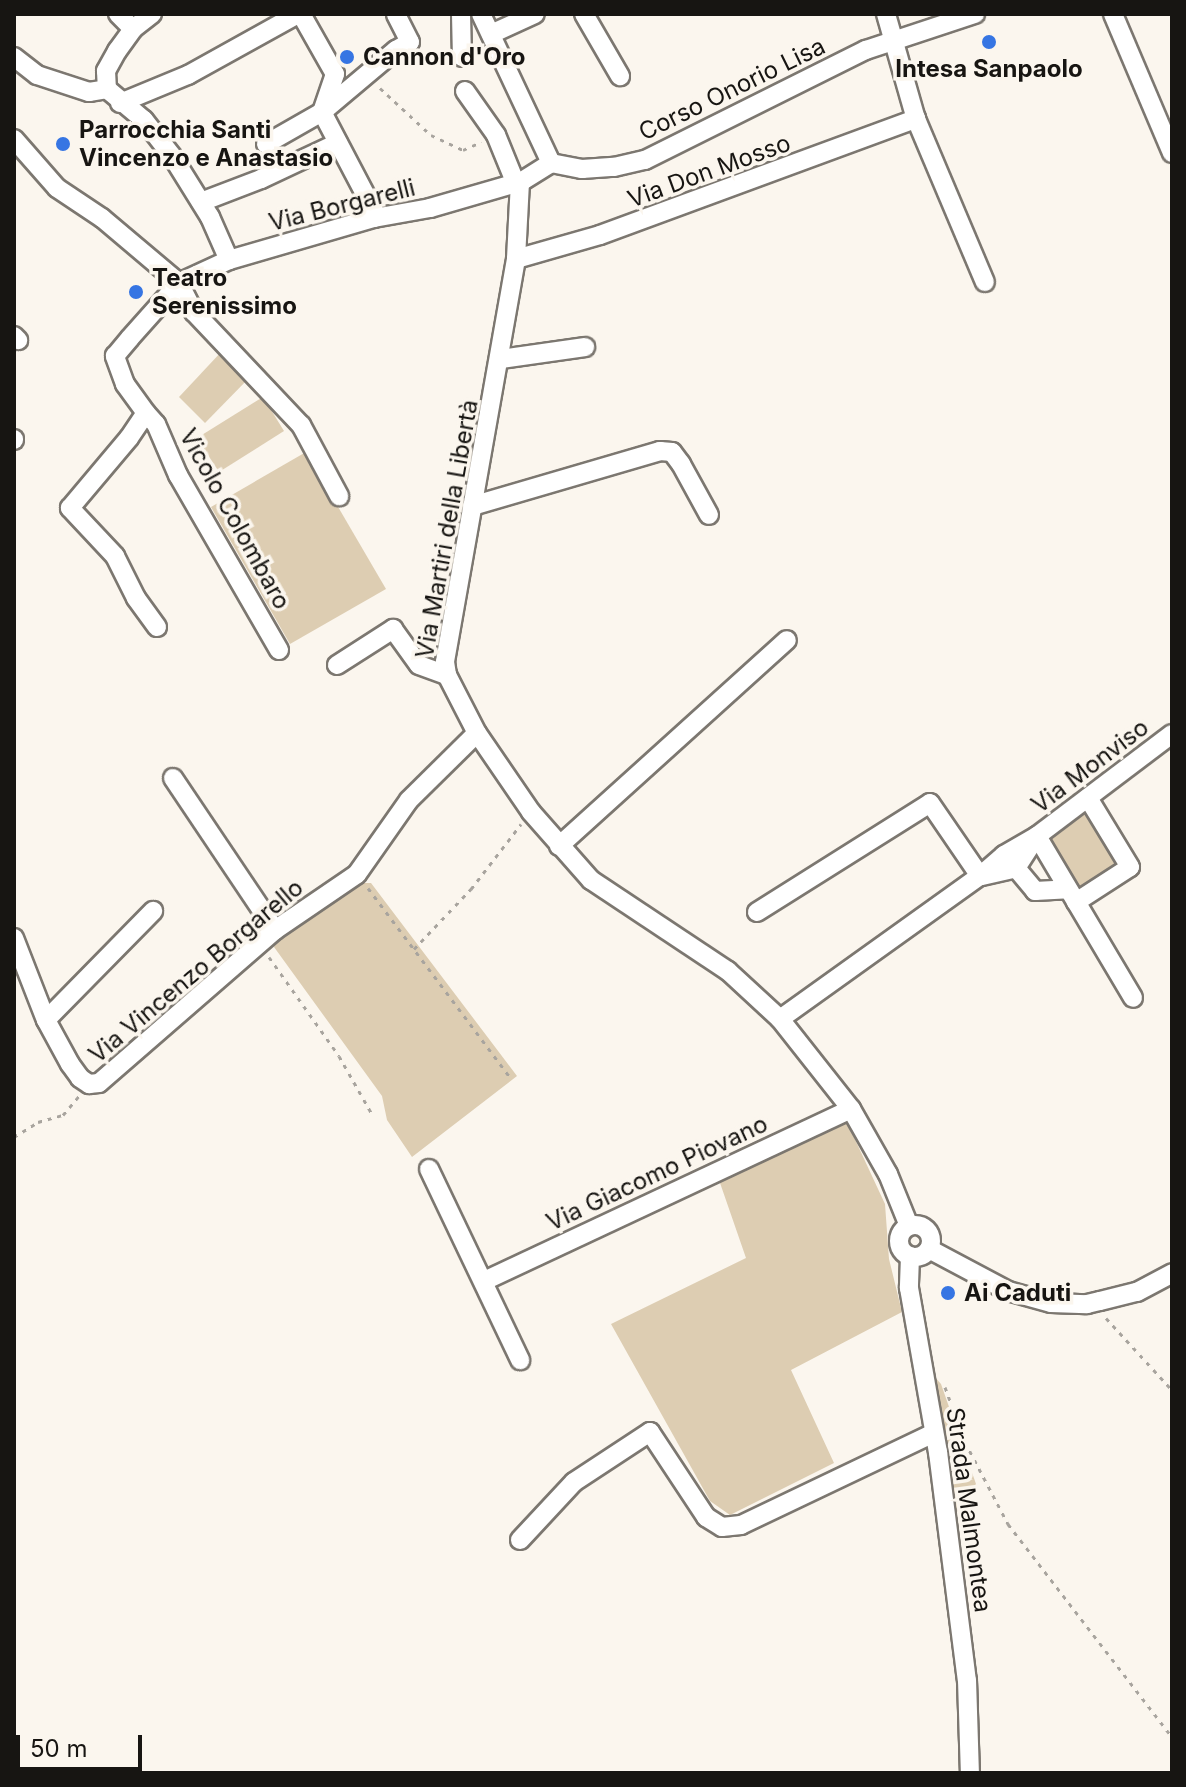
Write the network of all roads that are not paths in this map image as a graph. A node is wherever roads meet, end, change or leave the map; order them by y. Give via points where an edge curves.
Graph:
1 (118, 14) edge
2 (152, 14) edge
3 (300, 14) edge
4 (396, 14) edge
5 (461, 14) edge
6 (481, 14) edge
7 (535, 14) edge
8 (584, 14) edge
9 (886, 14) edge
10 (975, 14) edge
11 (1113, 14) edge
12 (133, 29) junction
13 (491, 34) junction
14 (894, 41) junction
15 (14, 57) edge
16 (462, 57) dead end
17 (620, 76) dead end
18 (107, 89) junction
19 (465, 91) dead end
20 (120, 103) junction
21 (322, 112) junction
22 (916, 119) junction
23 (14, 139) edge
24 (338, 143) junction
25 (266, 144) dead end
26 (1172, 153) edge
27 (551, 163) junction
28 (518, 183) junction
29 (201, 202) junction
30 (374, 218) junction
31 (516, 259) junction
32 (229, 260) junction
33 (985, 282) dead end
34 (179, 283) junction
35 (585, 347) dead end
36 (501, 359) junction
37 (146, 413) junction
38 (339, 496) dead end
39 (472, 506) junction
40 (709, 515) dead end
41 (157, 627) dead end
42 (787, 640) dead end
43 (279, 650) dead end
44 (337, 665) dead end
45 (447, 675) junction
46 (477, 733) junction
47 (1172, 734) edge
48 (173, 778) dead end
49 (1088, 798) junction
50 (1037, 836) junction
51 (559, 846) junction
52 (1016, 868) junction
53 (980, 876) junction
54 (1072, 895) junction
55 (153, 911) dead end
56 (757, 912) dead end
57 (275, 930) junction
58 (14, 938) edge
59 (1133, 998) dead end
60 (780, 1019) junction
61 (46, 1020) junction
62 (851, 1109) junction
63 (429, 1169) dead end
64 (909, 1226) junction
65 (929, 1249) junction
66 (910, 1256) junction
67 (1172, 1273) edge
68 (484, 1281) junction
69 (520, 1360) dead end
70 (934, 1433) junction
71 (520, 1540) dead end
72 (970, 1773) edge

1 - 12 street
2 - 12 street
3 - 20 street via 188,75
3 - 21 street via 335,74
4 - 21 street via 410,42
5 - 16 street
6 - 13 street
7 - 13 street
8 - 17 street
9 - 14 street
10 - 14 street, Corso Onorio Lisa
11 - 26 street
12 - 18 street via 106,71
13 - 27 street
14 - 22 street
14 - 27 street, Corso Onorio Lisa via 819,71 645,160 582,169
15 - 18 street via 37,75 89,92
18 - 20 street
19 - 28 street via 496,135
20 - 29 street via 144,120
21 - 24 street
21 - 25 street
22 - 31 street, Via Don Mosso via 657,216
22 - 33 street
23 - 34 street via 57,188
24 - 29 street
24 - 30 street
27 - 28 street
28 - 30 street, Via Borgarelli
28 - 31 street, Via Martiri della Libertà
29 - 32 street
30 - 32 street, Via Borgarelli
31 - 36 street, Via Martiri della Libertà
32 - 34 street, Via Borgarelli
34 - 37 street, Vicolo Colombaro via 115,356 125,384
34 - 38 street via 194,312 301,425
35 - 36 street
36 - 39 street, Via Martiri della Libertà
37 - 41 street via 70,508 115,556
37 - 43 street, Vicolo Colombaro
39 - 40 street via 660,451 672,452
39 - 45 street, Via Martiri della Libertà
42 - 51 street
44 - 45 street via 393,629 419,665
45 - 46 street, Via Martiri della Libertà
46 - 51 street, Via Martiri della Libertà
46 - 57 street, Via Vincenzo Borgarello via 409,800 357,874
47 - 49 street, Via Monviso
48 - 57 street
49 - 50 street, Via Monviso
49 - 54 street via 1130,867
50 - 52 street
50 - 53 street
50 - 54 street
51 - 60 street, Via Martiri della Libertà via 591,880 728,971
52 - 53 street
52 - 54 street via 1035,891
53 - 56 street via 930,803
53 - 60 street
54 - 59 street
55 - 61 street
57 - 61 street, Via Vincenzo Borgarello via 99,1083 89,1084 70,1064
58 - 61 street, Via Vincenzo Borgarello
60 - 62 street, Via Martiri della Libertà
62 - 64 street, Via Martiri della Libertà via 888,1174
62 - 68 street, Via Giacomo Piovano
63 - 68 street
64 - 65 street via 926,1229
64 - 66 street via 899,1240
65 - 66 street
65 - 67 street via 1008,1291 1051,1303 1087,1304 1137,1292
66 - 70 street, Strada Malmontea via 909,1288
68 - 69 street
70 - 71 street via 741,1525 722,1527 706,1517 650,1432 574,1482
70 - 72 street, Strada Malmontea via 967,1680

